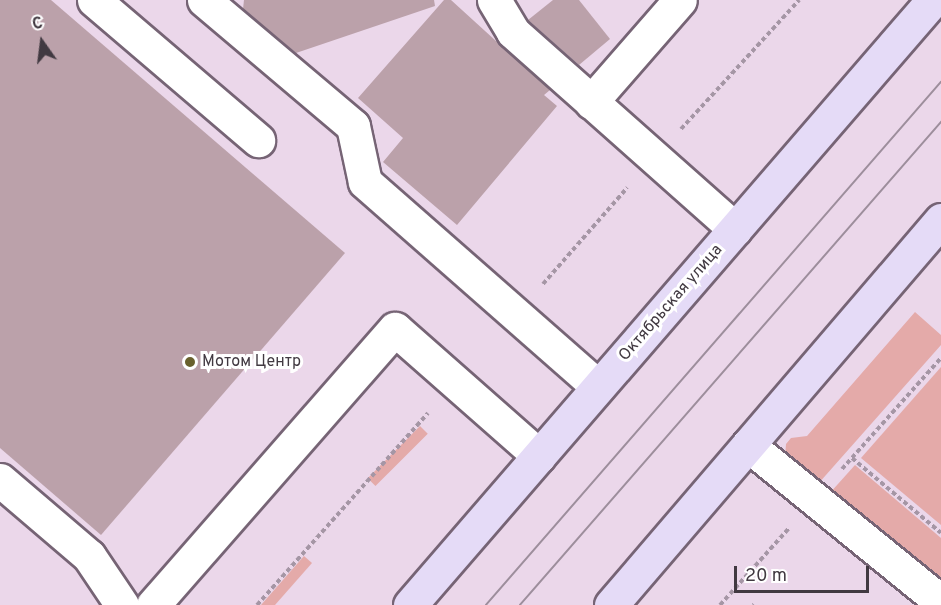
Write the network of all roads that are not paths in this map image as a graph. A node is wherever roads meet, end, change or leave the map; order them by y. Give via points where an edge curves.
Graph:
1 (94, 0) edge
2 (204, 0) edge
3 (477, 0) edge
4 (494, 0) edge
5 (680, 0) edge
6 (933, 0) edge
7 (513, 32) junction
8 (591, 102) junction
9 (258, 140) dead end
10 (941, 220) edge
11 (735, 229) junction
12 (598, 387) junction
13 (748, 445) junction
14 (539, 456) junction
15 (0, 480) edge
16 (941, 602) edge
17 (122, 605) edge
18 (153, 605) edge
19 (410, 605) edge
20 (611, 605) edge

1 - 9 lane
2 - 12 lane via 353,126 365,182
3 - 7 lane
4 - 7 lane
5 - 8 lane
6 - 11 main road, Октябрьская улица
7 - 8 lane
8 - 11 lane
10 - 13 main road
11 - 12 main road, Октябрьская улица
12 - 14 main road, Октябрьская улица
13 - 16 lane
13 - 20 main road
14 - 18 lane via 395,329
14 - 19 main road, Октябрьская улица
15 - 17 lane via 89,556

